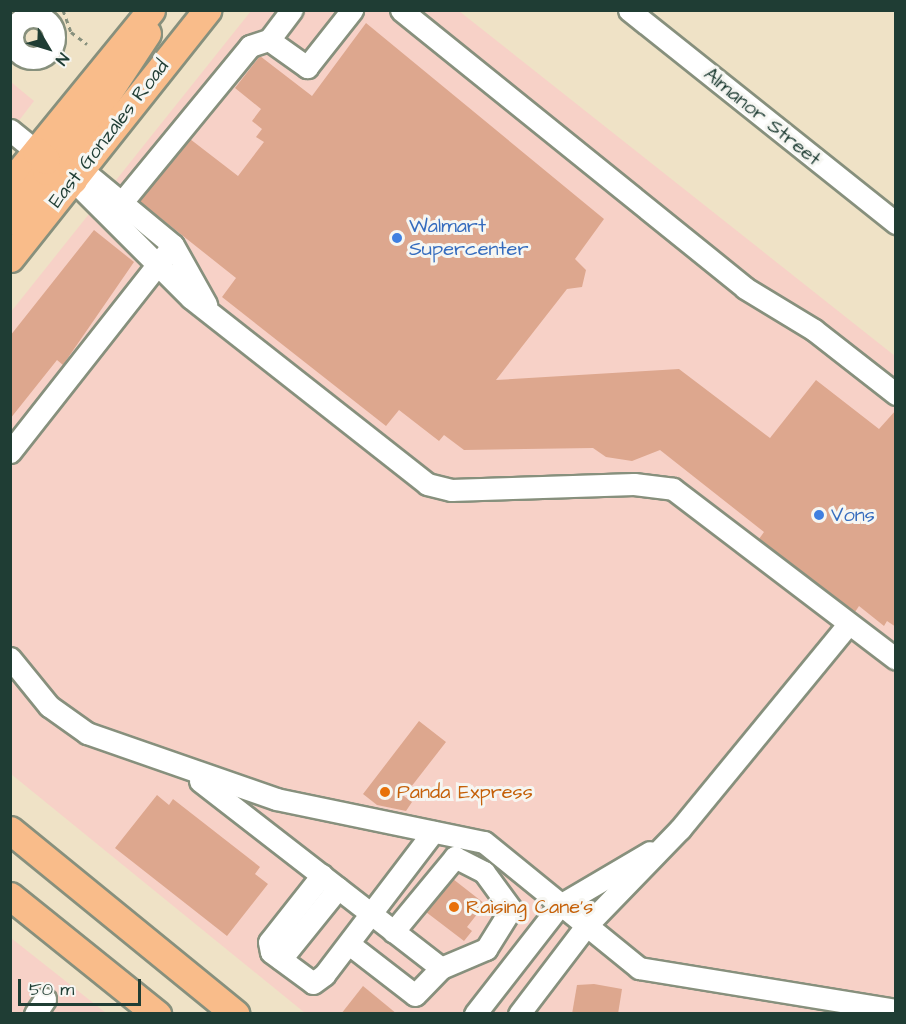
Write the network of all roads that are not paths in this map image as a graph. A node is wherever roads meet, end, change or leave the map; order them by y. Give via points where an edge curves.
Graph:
1 (151, 10) edge
2 (207, 10) edge
3 (292, 10) edge
4 (352, 10) edge
5 (401, 10) edge
6 (628, 10) edge
7 (269, 40) junction
8 (10, 130) edge
9 (36, 151) junction
10 (77, 175) junction
11 (10, 183) edge
12 (122, 202) junction
13 (10, 221) edge
14 (896, 223) edge
15 (173, 244) junction
16 (10, 258) edge
17 (156, 266) junction
18 (208, 307) junction
19 (896, 394) edge
20 (13, 445) edge
21 (847, 626) junction
22 (10, 657) edge
23 (896, 659) edge
24 (182, 768) junction
25 (10, 830) edge
26 (433, 831) junction
27 (664, 844) junction
28 (336, 886) junction
29 (10, 896) edge
30 (560, 905) junction
31 (372, 915) junction
32 (586, 926) junction
33 (393, 932) junction
34 (349, 944) junction
35 (286, 963) junction
36 (441, 968) junction
37 (896, 1010) edge
38 (157, 1014) edge
39 (236, 1014) edge
40 (475, 1014) edge
41 (519, 1014) edge

1 - 9 main road
1 - 10 main road via 144,45 66,156 65,172
2 - 10 main road, East Gonzales Road
3 - 7 street
4 - 7 street via 307,67
5 - 19 street via 745,288 814,330
6 - 14 street, Almanor Street
7 - 12 street via 250,46
8 - 9 street
9 - 11 main road
9 - 13 main road via 46,160 46,171
10 - 12 street
10 - 16 main road, East Gonzales Road
10 - 17 street
12 - 15 street
15 - 17 street
15 - 18 street
17 - 18 street
17 - 20 street
18 - 21 street via 427,483 451,490 661,485 694,505
21 - 23 street
21 - 27 street
22 - 24 street via 69,723
24 - 26 street via 276,799
24 - 28 street
25 - 39 main road
26 - 30 street via 484,842
26 - 31 street
27 - 30 street
27 - 32 street
28 - 31 street
28 - 35 street
28 - 35 street via 269,942
29 - 38 main road
30 - 32 street
30 - 40 street
31 - 33 street
31 - 34 street
32 - 37 street via 639,968
32 - 41 street
33 - 36 street
33 - 36 street via 455,857 469,861 503,891 511,909 502,931 486,949
34 - 35 street via 313,983
34 - 36 street via 415,995

